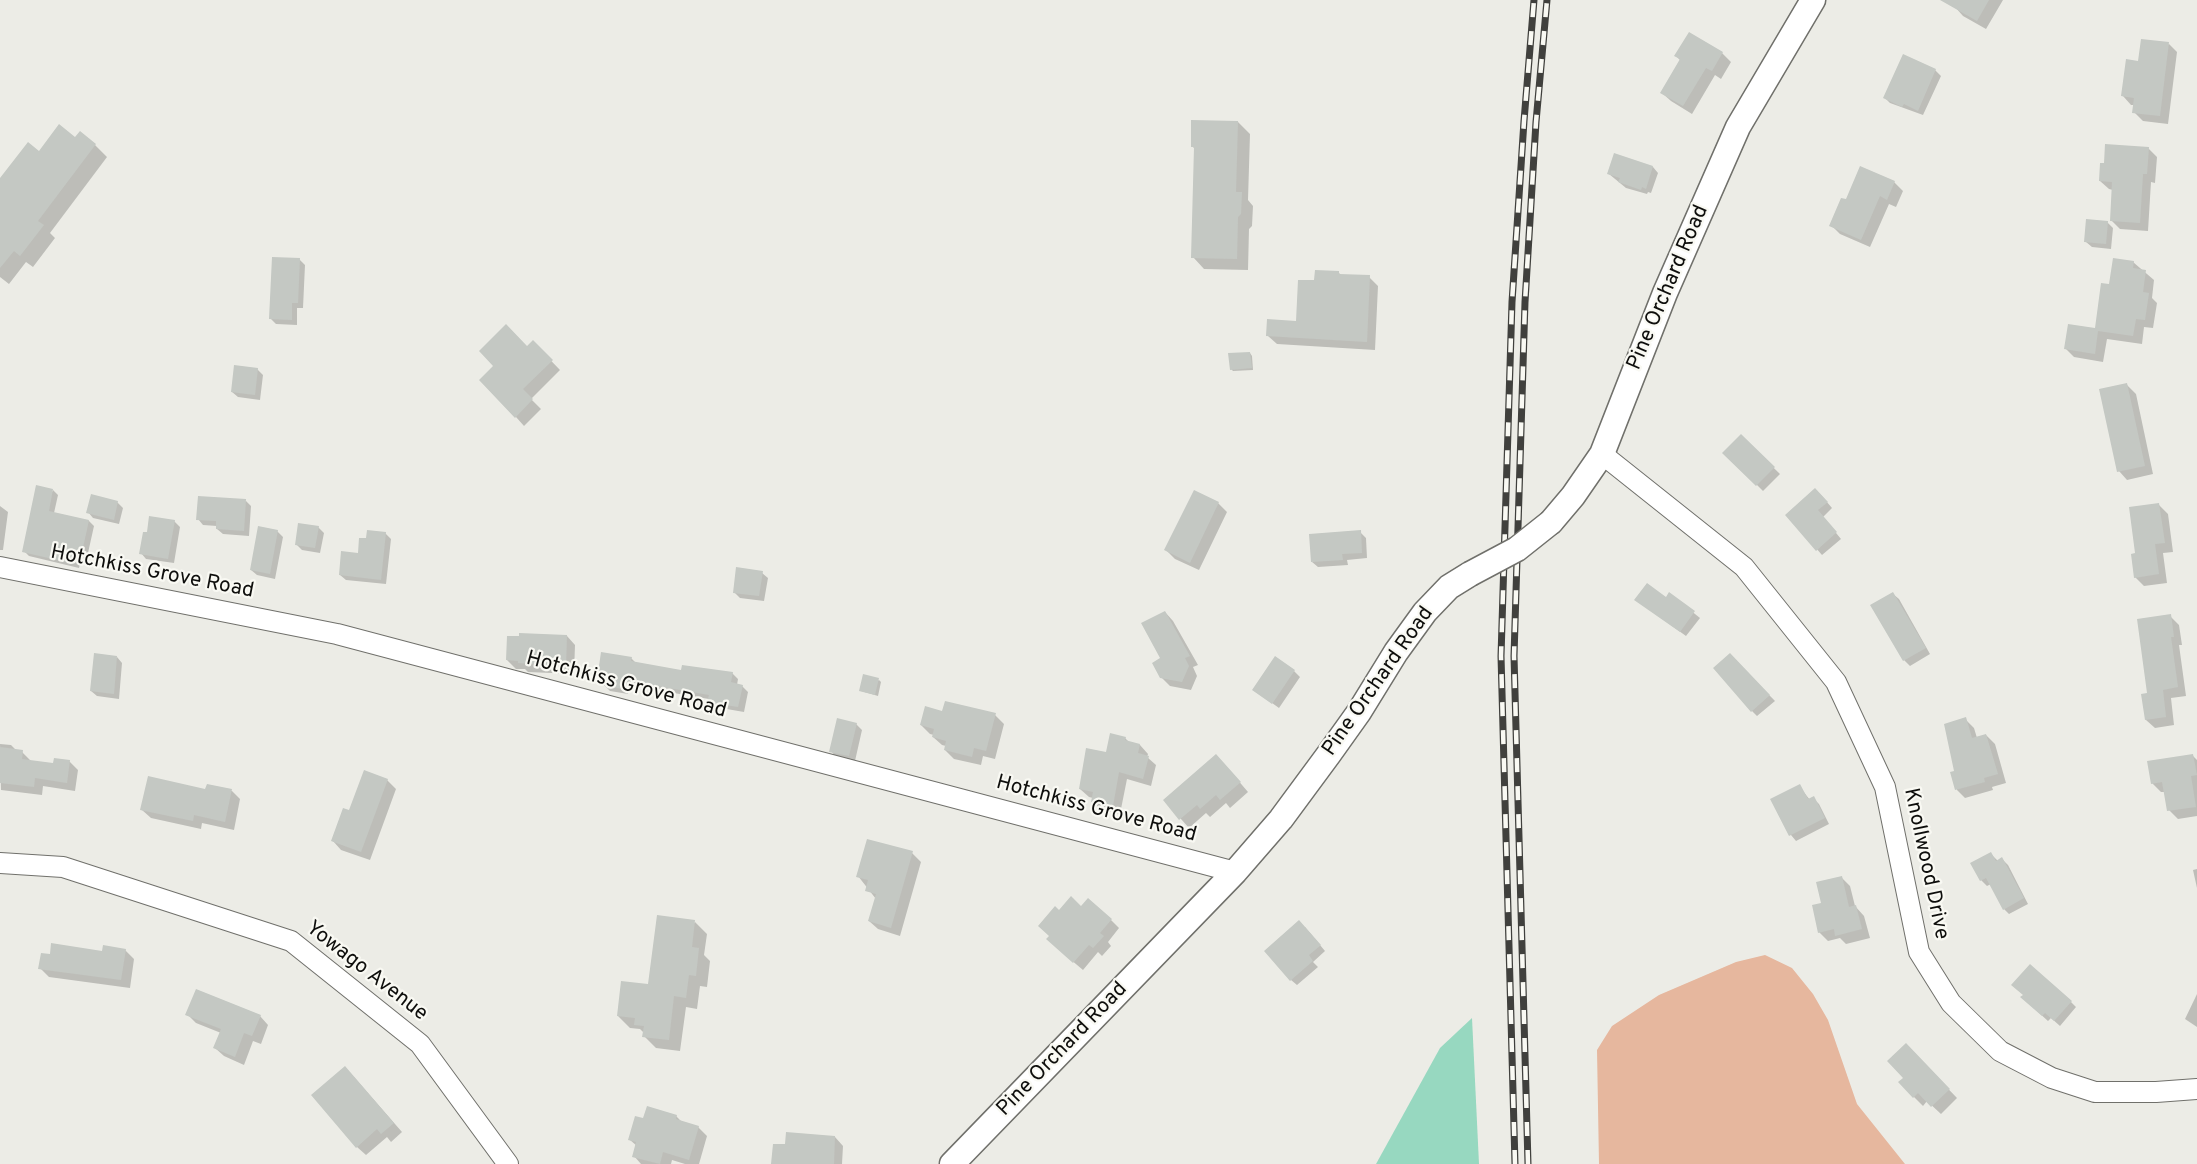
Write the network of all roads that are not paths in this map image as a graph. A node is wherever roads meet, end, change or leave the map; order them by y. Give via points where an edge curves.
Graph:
1 (1813, 0) edge
2 (1602, 454) junction
3 (0, 567) edge
4 (0, 863) edge
5 (1235, 872) junction
6 (2197, 1089) edge
7 (508, 1164) edge
8 (952, 1164) edge

1 - 2 street, Pine Orchard Road via 1738,126 1665,293
2 - 5 street, Pine Orchard Road, bridge via 1551,522 1517,549 1449,586 1425,612 1329,754
2 - 6 street, Knollwood Drive via 1744,567 1836,682 1885,787 1919,952 1952,1003 2000,1051 2052,1078 2095,1092
3 - 5 street, Hotchkiss Grove Road via 337,634
4 - 7 street, Yowago Avenue via 63,867 291,941 420,1044
5 - 8 street, Pine Orchard Road

